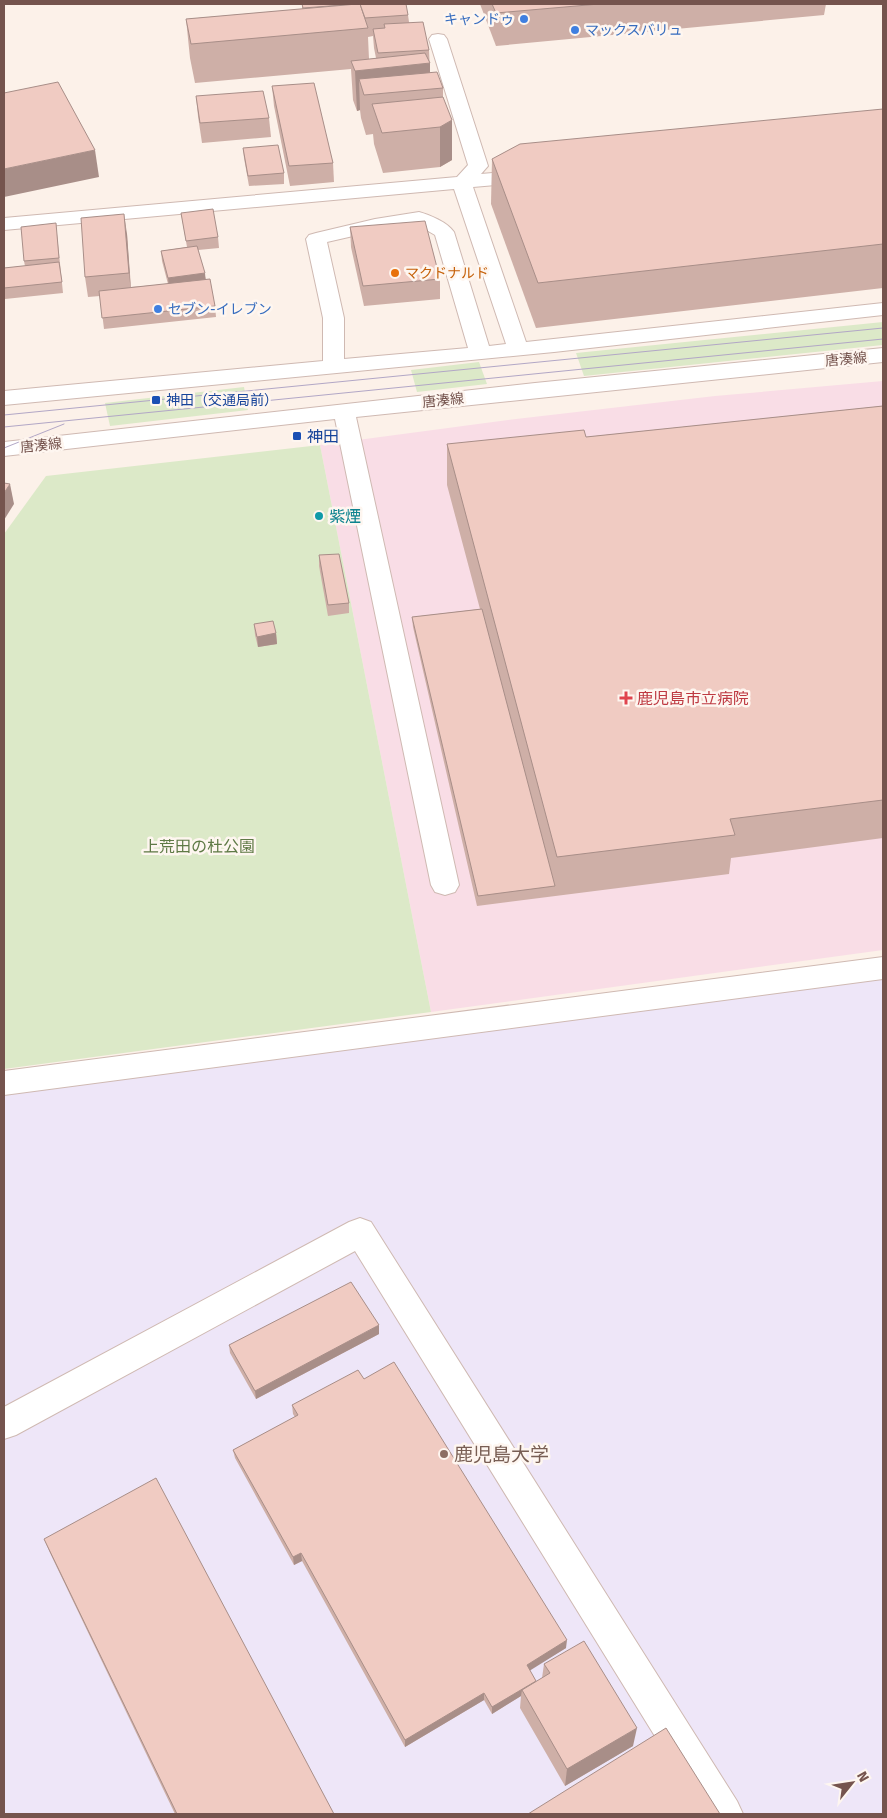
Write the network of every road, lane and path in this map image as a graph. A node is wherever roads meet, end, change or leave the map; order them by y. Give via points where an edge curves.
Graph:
1 (438, 39) dead end
2 (544, 174) edge
3 (462, 183) junction
4 (4, 224) edge
5 (883, 309) edge
6 (518, 349) junction
7 (480, 352) junction
8 (883, 355) edge
9 (333, 366) junction
10 (4, 398) edge
11 (344, 411) junction
12 (4, 449) edge
13 (445, 885) dead end
14 (883, 968) edge
15 (4, 1083) edge
16 (4, 1424) edge
17 (724, 1814) edge

1 - 3 street via 478,166
2 - 3 street
3 - 4 street
3 - 6 street
5 - 6 street
6 - 7 street
7 - 9 street
7 - 9 street via 444,232 419,218 316,239 331,298 336,349
8 - 11 street, 唐湊線
9 - 10 street
11 - 12 street, 唐湊線
11 - 13 street
14 - 15 street
16 - 17 street via 360,1232

